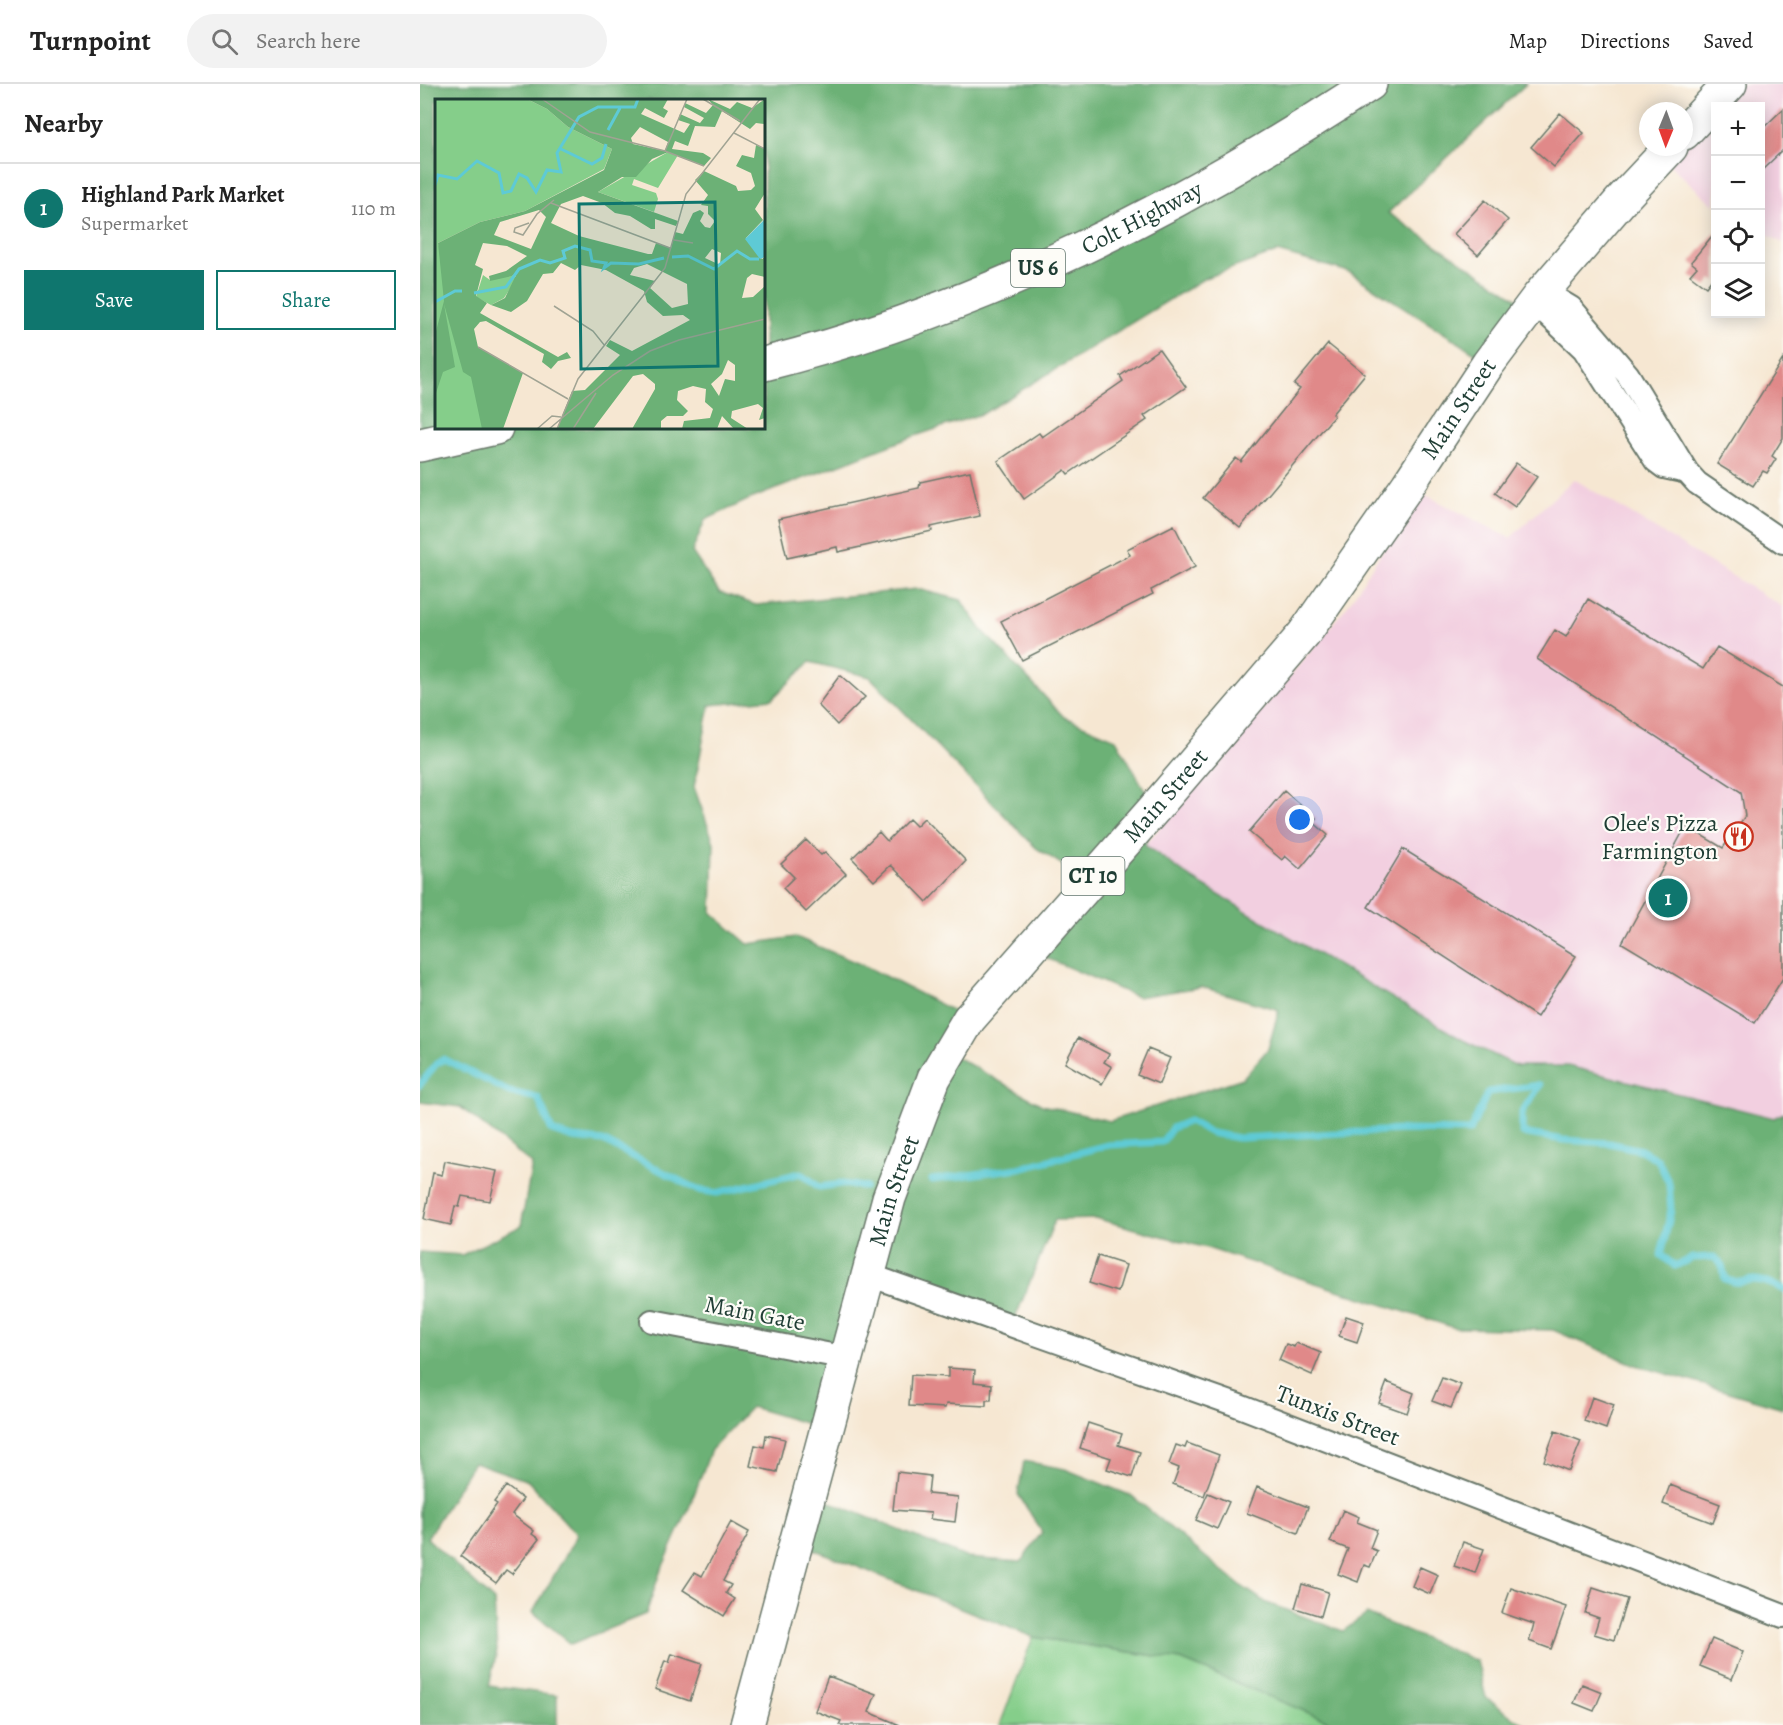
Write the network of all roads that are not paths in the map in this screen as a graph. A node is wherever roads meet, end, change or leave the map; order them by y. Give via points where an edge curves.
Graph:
1 (1356, 84) edge
2 (1370, 84) edge
3 (1730, 84) edge
4 (1693, 123) edge
5 (1296, 132) junction
6 (1663, 156) edge
7 (1539, 296) junction
8 (765, 364) edge
9 (492, 429) edge
10 (420, 445) edge
11 (1783, 542) edge
12 (869, 1275) junction
13 (652, 1320) dead end
14 (847, 1358) junction
15 (1783, 1616) edge
16 (747, 1725) edge

1 - 5 highway
2 - 5 highway, Colt Highway / US 6
3 - 4 highway
5 - 8 highway, Colt Highway / US 6 via 1163,209 1022,276 878,331
6 - 7 highway, Main Street / CT 10
7 - 11 street via 1556,299 1571,308 1628,375 1697,483
7 - 12 highway, Main Street / CT 10 via 1488,364 1304,634 969,1019 934,1078 906,1148
9 - 10 highway
12 - 14 highway, Main Street / CT 10
12 - 15 street, Tunxis Street via 1234,1404
13 - 14 street, Main Gate
14 - 16 highway, Main Street / CT 10

